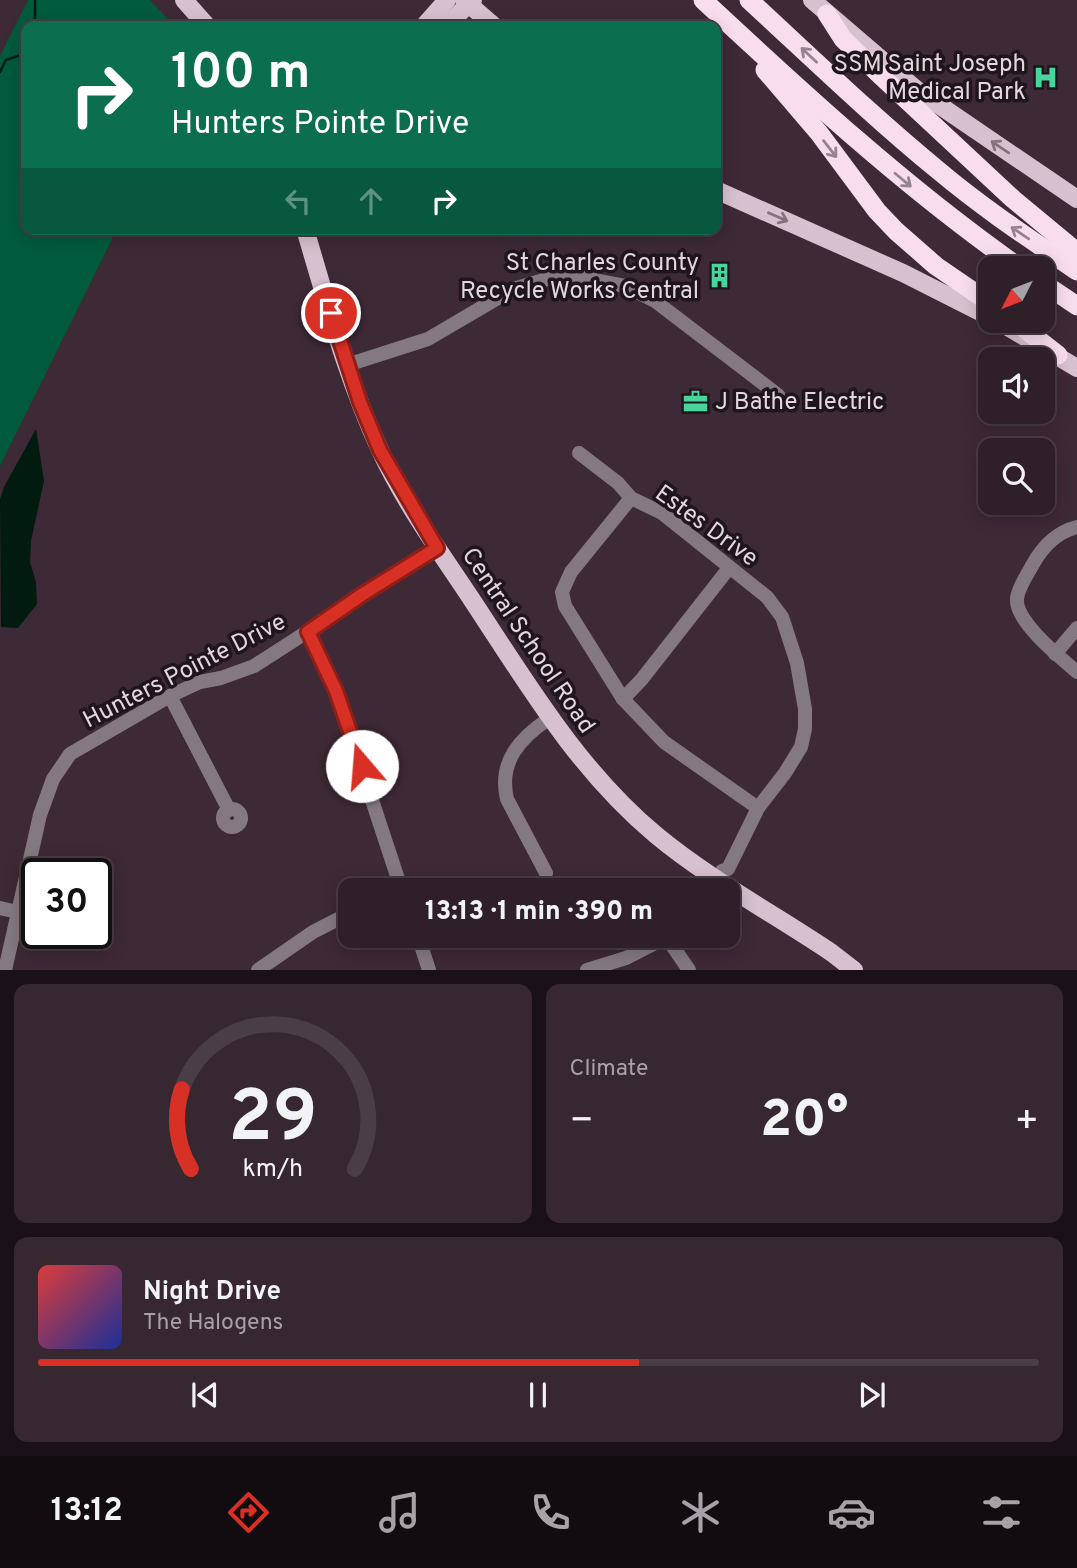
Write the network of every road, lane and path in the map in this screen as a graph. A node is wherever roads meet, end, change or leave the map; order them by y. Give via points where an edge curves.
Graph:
1 (184, 0) edge
2 (447, 0) edge
3 (750, 0) edge
4 (812, 0) edge
5 (469, 2) edge
6 (705, 2) edge
7 (827, 14) junction
8 (203, 21) edge
9 (428, 21) edge
10 (451, 21) edge
11 (489, 21) edge
12 (721, 192) edge
13 (1077, 199) edge
14 (307, 235) edge
15 (1077, 252) edge
16 (1003, 256) edge
17 (1077, 271) edge
18 (1055, 291) edge
19 (978, 295) edge
20 (1077, 306) edge
21 (978, 311) edge
22 (1019, 333) edge
23 (1030, 333) edge
24 (1058, 355) junction
25 (346, 365) junction
26 (1077, 368) edge
27 (778, 395) dead end
28 (579, 453) dead end
29 (631, 498) junction
30 (1077, 527) edge
31 (437, 548) junction
32 (729, 568) junction
33 (1077, 628) edge
34 (308, 632) junction
35 (1055, 654) junction
36 (1077, 672) edge
37 (170, 696) junction
38 (623, 699) junction
39 (550, 718) junction
40 (758, 808) junction
41 (229, 810) dead end
42 (546, 873) dead end
43 (398, 878) edge
44 (714, 878) edge
45 (719, 878) edge
46 (740, 895) edge
47 (0, 908) edge
48 (18, 912) junction
49 (338, 920) edge
50 (422, 948) edge
51 (646, 948) edge
52 (675, 948) edge
53 (5, 970) edge
54 (258, 970) edge
55 (429, 970) edge
56 (587, 970) edge
57 (689, 970) edge
58 (854, 970) edge

1 - 8 main road
2 - 9 main road
17 -> 3 highway via 941,173
4 - 7 main road
5 - 10 main road
5 - 11 main road
6 -> 16 highway via 892,171
6 -> 19 highway via 812,125 877,211 936,266
13 -> 7 main road via 917,90
7 - 15 highway via 843,39 872,67
12 -> 21 main road
14 - 25 main road, Central School Road
18 - 20 highway
22 - 24 main road
23 - 24 highway
24 - 26 main road
25 - 27 street via 428,339 513,289 547,279 573,278 641,292
25 - 31 main road, Central School Road via 380,450
28 - 29 street
29 - 32 street, Estes Drive via 662,513
29 - 38 street, Estes Drive via 571,572 562,592 571,619
30 - 35 street via 1049,542 1017,598 1027,624
31 - 34 street, Hunters Pointe Drive
31 - 39 main road, Central School Road
32 - 38 street
32 - 40 street, Estes Drive via 767,597 782,617 805,709 801,747
33 - 35 street
34 - 37 street, Hunters Pointe Drive via 254,666
34 - 43 street via 336,691
35 - 36 street
37 - 41 street
37 - 48 street, Hunters Pointe Drive via 70,754 53,779 40,815
38 - 40 street, Estes Drive via 664,742
39 - 42 street via 516,747 504,786
39 - 44 main road, Central School Road via 603,785 656,835
40 - 45 street, Estes Drive via 732,862
46 - 58 main road, Central School Road
47 - 48 street
48 - 53 street, Hunters Pointe Drive
49 - 54 street
50 - 55 street
51 - 56 street
52 - 57 street

